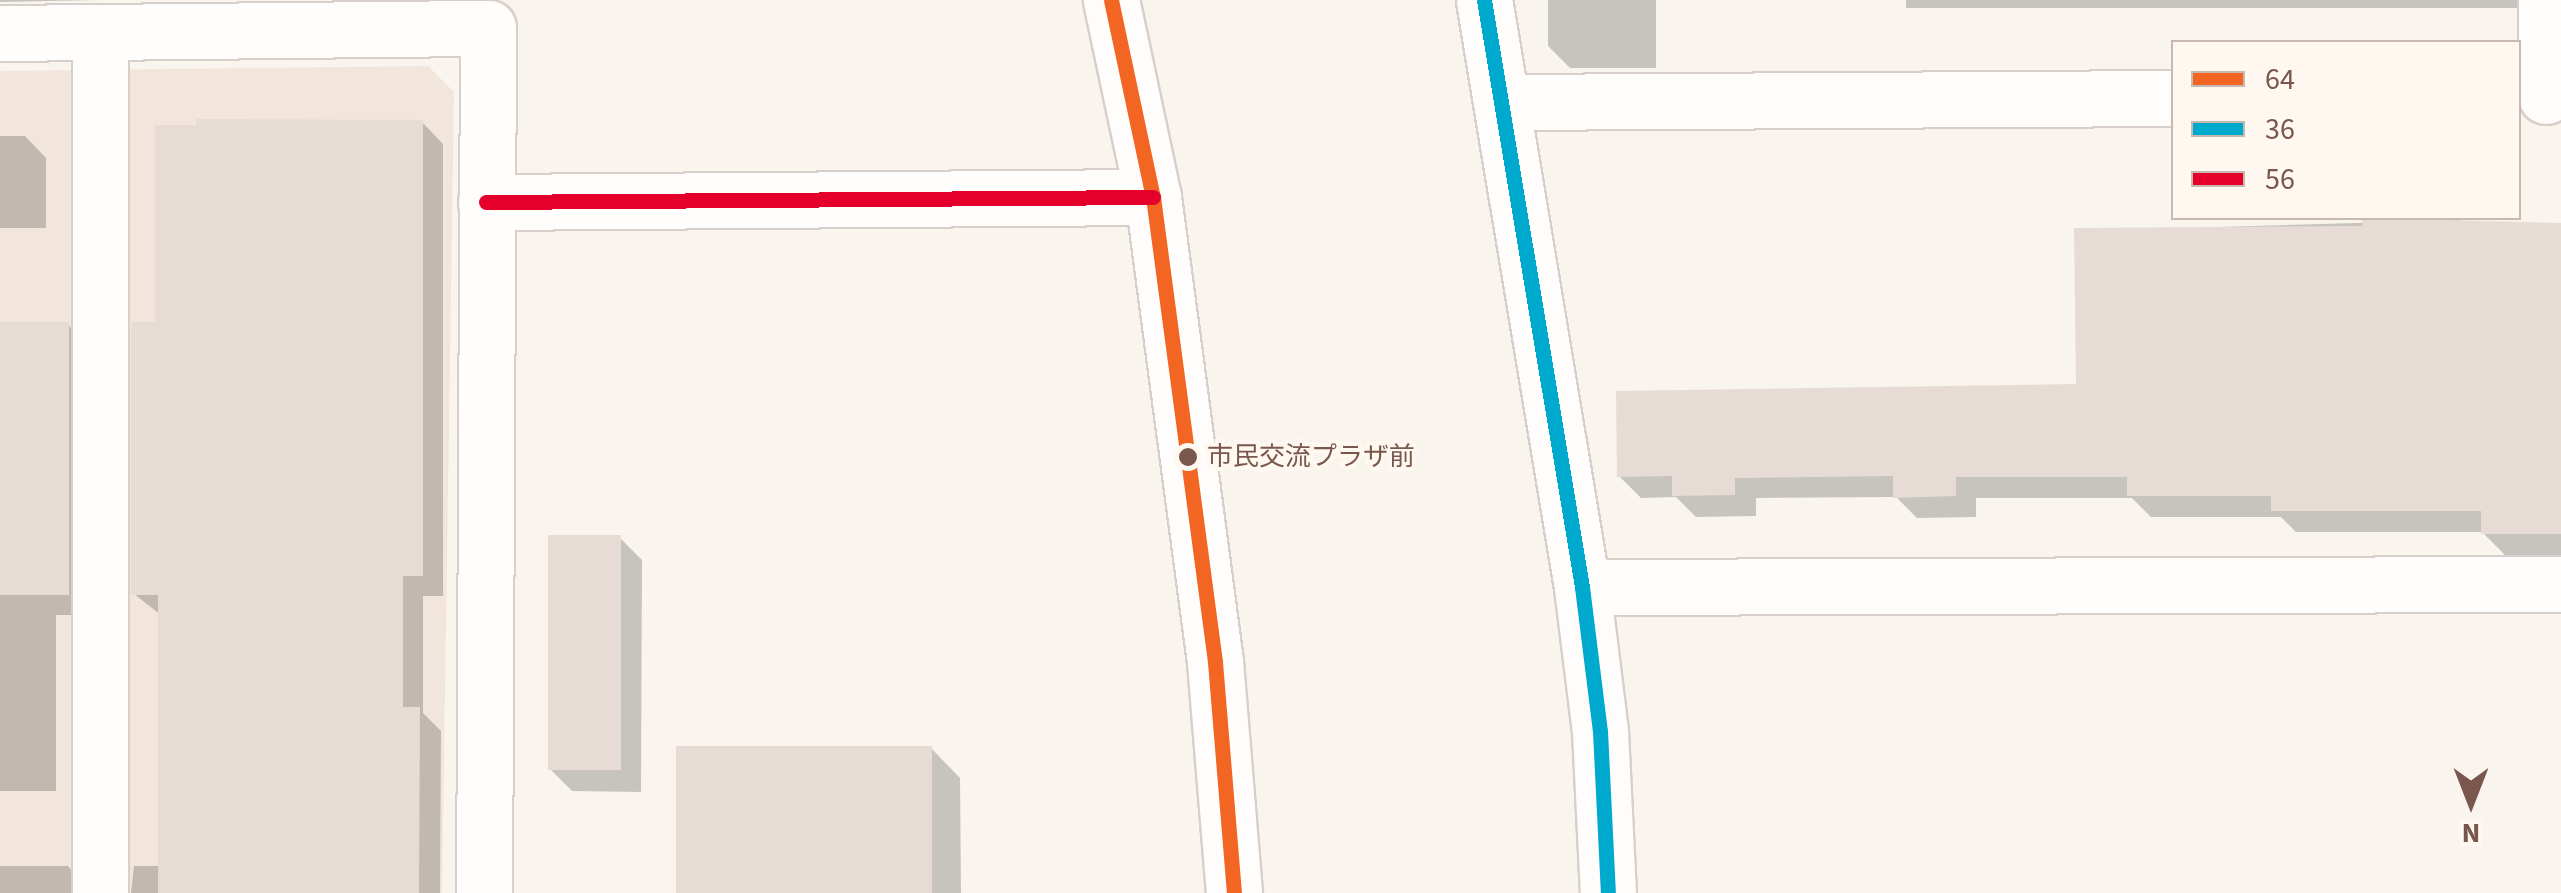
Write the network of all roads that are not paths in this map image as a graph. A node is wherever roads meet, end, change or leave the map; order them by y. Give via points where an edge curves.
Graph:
1 (1111, 0) edge
2 (1484, 0) edge
3 (2546, 0) edge
4 (100, 32) junction
5 (0, 33) edge
6 (2542, 96) edge
7 (2171, 98) edge
8 (1502, 102) junction
9 (1153, 197) junction
10 (486, 202) junction
11 (2561, 584) edge
12 (1582, 586) junction
13 (100, 893) edge
14 (484, 893) edge
15 (1234, 893) edge
16 (1608, 893) edge

1 - 9 street
2 - 8 street
3 - 6 street
4 - 5 street
4 - 10 street via 488,28
4 - 13 street
7 - 8 street
8 - 12 street
9 - 10 street
9 - 15 street via 1216,662
10 - 14 street
11 - 12 street
12 - 16 street via 1600,731

